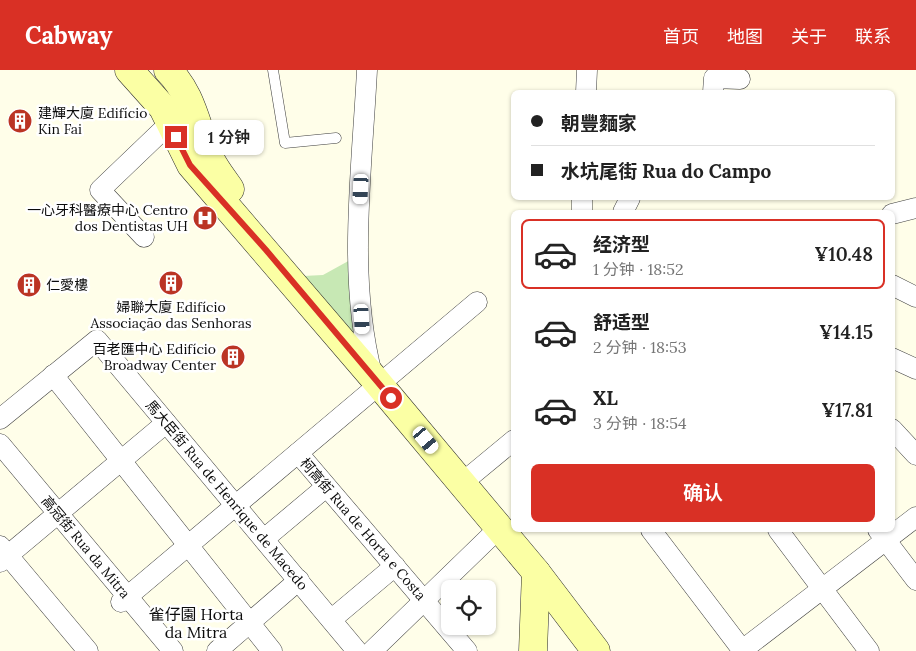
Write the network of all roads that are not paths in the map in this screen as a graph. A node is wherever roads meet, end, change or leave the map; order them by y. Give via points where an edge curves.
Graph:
1 (130, 70) edge
2 (273, 70) edge
3 (367, 70) edge
4 (586, 70) edge
5 (173, 72) edge
6 (740, 79) dead end
7 (586, 90) edge
8 (713, 90) edge
9 (170, 123) junction
10 (336, 138) dead end
11 (916, 208) edge
12 (895, 213) edge
13 (144, 237) dead end
14 (895, 287) edge
15 (916, 297) edge
16 (477, 302) dead end
17 (318, 310) junction
18 (895, 359) edge
19 (916, 369) edge
20 (53, 375) junction
21 (376, 380) junction
22 (0, 419) edge
23 (166, 423) junction
24 (895, 432) edge
25 (511, 442) edge
26 (0, 444) edge
27 (298, 453) junction
28 (916, 455) edge
29 (121, 460) junction
30 (462, 483) junction
31 (326, 486) junction
32 (235, 506) junction
33 (58, 513) junction
34 (916, 517) edge
35 (499, 528) junction
36 (895, 528) edge
37 (653, 532) edge
38 (779, 532) edge
39 (882, 535) edge
40 (264, 539) junction
41 (188, 545) junction
42 (3, 554) edge
43 (395, 566) junction
44 (536, 572) junction
45 (299, 580) junction
46 (916, 580) edge
47 (822, 589) junction
48 (124, 599) junction
49 (424, 601) junction
50 (332, 619) junction
51 (572, 619) junction
52 (249, 623) junction
53 (533, 639) edge
54 (88, 651) edge
55 (173, 651) edge
56 (217, 651) edge
57 (272, 651) edge
58 (357, 651) edge
59 (372, 651) edge
60 (466, 651) edge
61 (596, 651) edge
62 (742, 651) edge
63 (870, 651) edge

1 - 9 main road via 156,98
2 - 10 lane via 285,143
3 - 21 street via 359,273 362,331
4 - 7 street
5 - 17 main road via 194,110 212,162
6 - 8 street via 714,78
9 - 13 street via 105,184
9 - 17 main road via 190,165
11 - 12 street
14 - 15 street
16 - 21 street
17 - 21 main road
18 - 19 street
20 - 22 street
20 - 23 street, 馬大臣街 Rua de Henrique de Macedo via 97,340
20 - 29 street
21 - 27 street
21 - 30 main road
23 - 29 street
23 - 32 street, 馬大臣街 Rua de Henrique de Macedo
24 - 28 street
25 - 30 street
26 - 33 street, 高冠街 Rua da Mitra
27 - 31 street, 柯高街 Rua de Horta e Costa
27 - 32 street
29 - 33 street
29 - 41 street
30 - 35 main road
31 - 40 street
31 - 43 street, 柯高街 Rua de Horta e Costa
32 - 40 street, 馬大臣街 Rua de Henrique de Macedo
32 - 41 street
33 - 42 street
33 - 48 street, 高冠街 Rua da Mitra
34 - 36 street
35 - 44 main road
35 - 49 street
37 - 62 street
38 - 47 street
39 - 46 street
39 - 47 street
40 - 45 street, 馬大臣街 Rua de Henrique de Macedo
41 - 48 street
41 - 52 street
42 - 54 street
43 - 49 street, 柯高街 Rua de Horta e Costa
43 - 50 street
44 - 51 main road
44 - 53 main road
45 - 50 street, 馬大臣街 Rua de Henrique de Macedo
45 - 52 street
47 - 62 street
47 - 63 street
48 - 55 street, 高冠街 Rua da Mitra
49 - 59 street
49 - 60 street, 柯高街 Rua de Horta e Costa
50 - 58 street, 馬大臣街 Rua de Henrique de Macedo
51 - 53 main road via 560,611 547,612 541,616
51 - 61 main road
52 - 56 street
52 - 57 street

